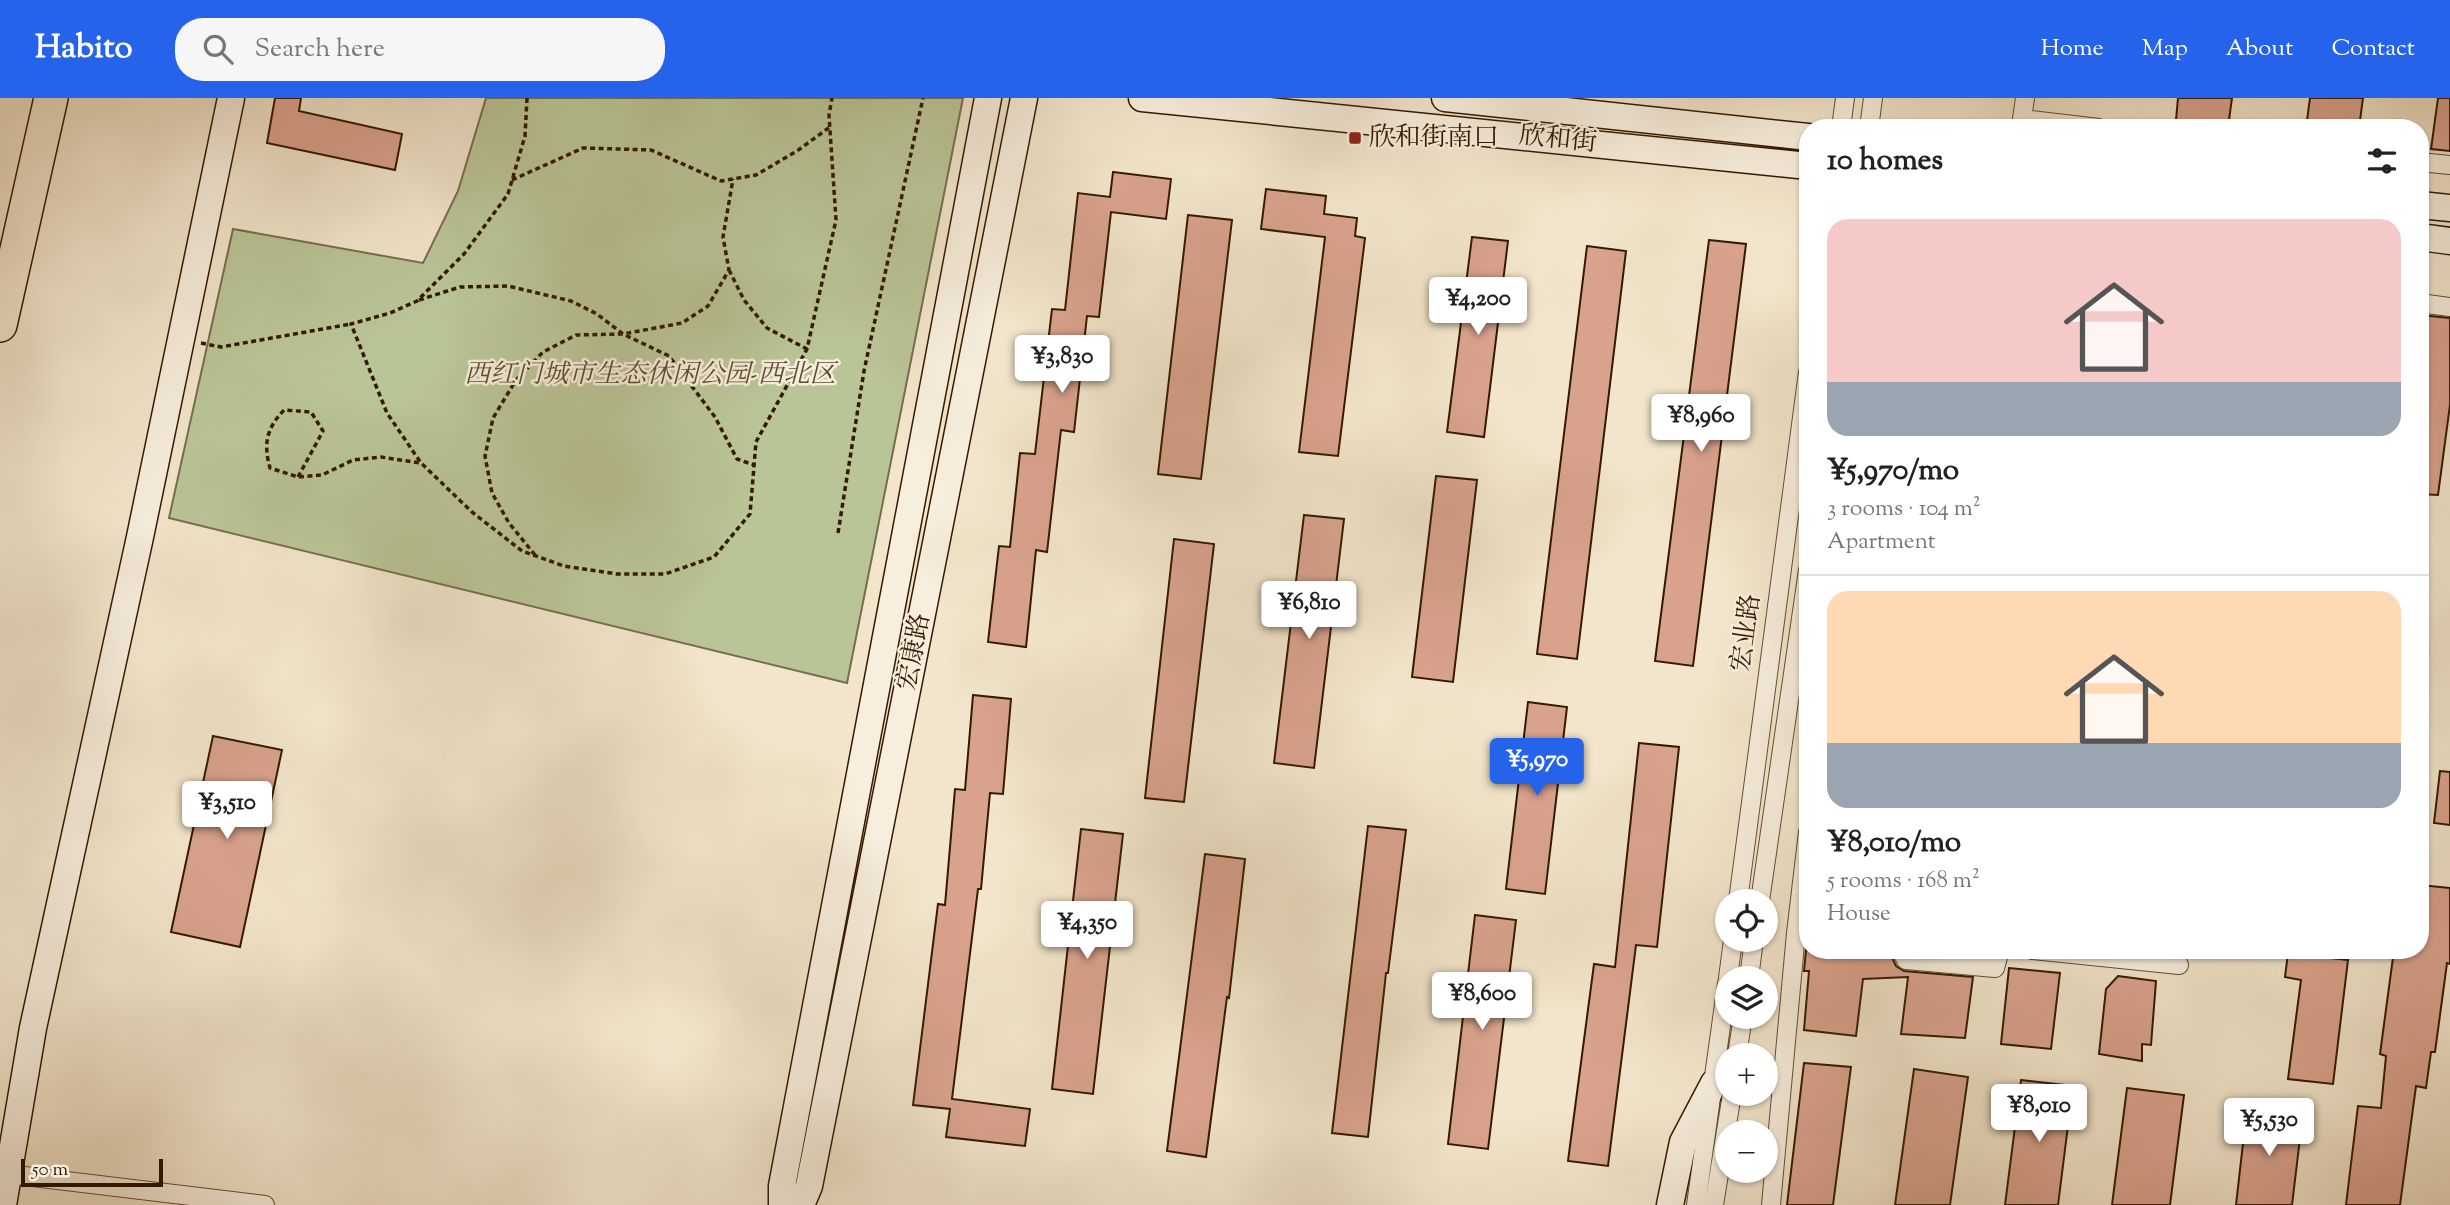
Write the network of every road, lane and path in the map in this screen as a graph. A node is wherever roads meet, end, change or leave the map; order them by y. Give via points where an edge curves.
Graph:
1 (51, 98) edge
2 (231, 98) edge
3 (527, 98) edge
4 (832, 98) edge
5 (923, 98) edge
6 (988, 98) edge
7 (1024, 98) edge
8 (1142, 98) edge
9 (1445, 98) edge
10 (1845, 98) edge
11 (1873, 98) edge
12 (2025, 98) edge
13 (1247, 104) edge
14 (1623, 116) junction
15 (1842, 119) edge
16 (1870, 119) edge
17 (2022, 119) edge
18 (830, 127) junction
19 (1799, 136) edge
20 (1620, 146) junction
21 (2429, 163) edge
22 (1799, 165) edge
23 (2450, 165) edge
24 (733, 179) junction
25 (512, 180) junction
26 (2429, 206) edge
27 (2450, 208) edge
28 (2429, 238) edge
29 (2450, 241) edge
30 (729, 270) junction
31 (417, 301) junction
32 (2429, 304) edge
33 (2450, 307) edge
34 (351, 324) junction
35 (0, 325) edge
36 (623, 334) junction
37 (181, 339) junction
38 (807, 349) junction
39 (1799, 440) edge
40 (421, 463) junction
41 (754, 465) junction
42 (299, 477) junction
43 (838, 534) dead end
44 (537, 556) junction
45 (1799, 669) edge
46 (1740, 889) edge
47 (1762, 889) edge
48 (1799, 959) edge
49 (1906, 959) edge
50 (1998, 959) edge
51 (2120, 959) edge
52 (2179, 965) dead end
53 (1715, 1093) edge
54 (1717, 1106) edge
55 (1720, 1106) edge
56 (8, 1174) junction
57 (3, 1205) edge
58 (265, 1205) edge
59 (782, 1205) edge
60 (802, 1205) edge
61 (1670, 1205) edge
62 (1696, 1205) edge
63 (1714, 1205) edge
64 (1771, 1205) edge

1 - 35 highway
2 - 37 street
3 - 25 path via 525,136
4 - 18 path
5 - 43 path via 864,371
6 - 59 street, 宏康路 via 835,899
7 - 60 street, 宏康路
8 - 13 street, 欣和街
9 - 14 street, 欣和街
10 - 15 street
11 - 16 street
12 - 17 street
13 - 20 street, 欣和街
14 - 19 street, 欣和街
14 - 20 street via 1637,124 1639,132
18 - 24 path via 756,175
18 - 38 path via 836,220
20 - 22 street, 欣和街
21 - 23 street
24 - 25 path via 721,181 651,150 583,148
24 - 30 path via 723,237
25 - 31 path via 508,194 464,254
26 - 27 street
28 - 29 street
30 - 36 path via 708,306 682,323
30 - 38 path via 744,300 767,328
31 - 34 path
31 - 36 path via 460,287 508,286 572,301
32 - 33 street
34 - 37 path via 221,347
34 - 40 path via 387,413
36 - 41 path via 669,355 715,417 737,459
36 - 44 path via 576,335 543,352 516,380 493,418 485,456 492,494
37 - 56 street via 33,1028
38 - 41 path via 756,442
39 - 46 street, 宏业路
40 - 42 path via 381,457 353,460 322,475
40 - 44 path via 472,512 522,551
41 - 44 path via 750,514 714,557 665,574 617,574 564,566
42 - 42 path via 271,467 266,453 270,424 284,410 311,412 323,431
45 - 47 street, 宏业路
48 - 64 street
49 - 50 street via 1996,968
51 - 52 street
53 - 61 street via 1683,1142
54 - 62 street
55 - 63 street
56 - 57 street
56 - 58 street

